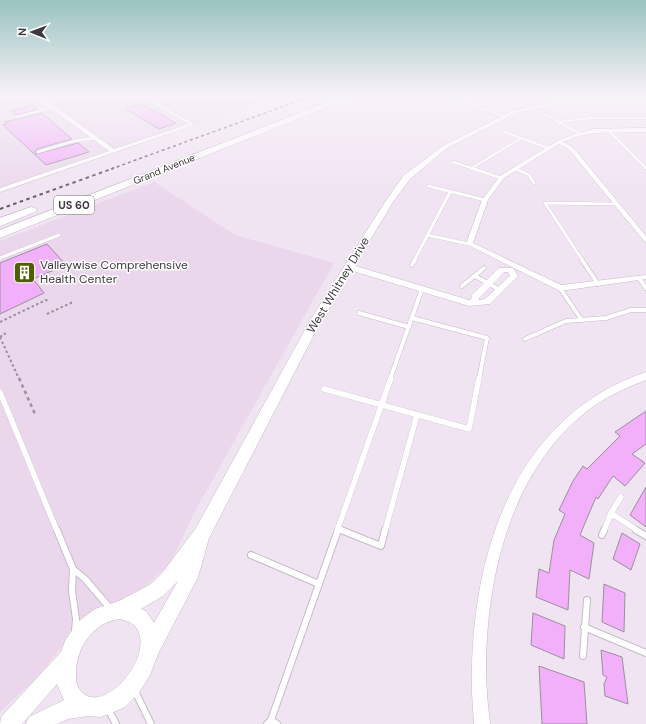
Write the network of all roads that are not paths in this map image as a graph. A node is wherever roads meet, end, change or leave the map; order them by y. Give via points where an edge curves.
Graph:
1 (84, 130) edge
2 (176, 130) edge
3 (245, 130) edge
4 (265, 130) edge
5 (479, 130) edge
6 (573, 130) edge
7 (608, 130) junction
8 (646, 130) edge
9 (170, 132) joint
10 (504, 132) dead end
11 (581, 134) junction
12 (95, 138) junction
13 (521, 138) junction
14 (558, 142) junction
15 (548, 148) junction
16 (114, 151) junction
17 (38, 152) dead end
18 (453, 162) dead end
19 (472, 168) junction
20 (646, 168) edge
21 (516, 169) junction
22 (501, 178) junction
23 (534, 184) dead end
24 (428, 186) dead end
25 (0, 190) edge
26 (450, 192) junction
27 (78, 193) dead end
28 (485, 200) junction
29 (49, 204) dead end
30 (616, 204) junction
31 (0, 222) edge
32 (0, 234) edge
33 (59, 235) dead end
34 (427, 235) junction
35 (646, 240) edge
36 (468, 244) junction
37 (0, 258) edge
38 (412, 265) dead end
39 (349, 267) junction
40 (484, 268) dead end
41 (512, 268) junction
42 (475, 276) junction
43 (646, 277) edge
44 (639, 278) junction
45 (488, 283) junction
46 (598, 284) junction
47 (462, 286) dead end
48 (560, 288) junction
49 (646, 288) edge
50 (422, 289) junction
51 (500, 290) junction
52 (475, 303) junction
53 (646, 310) edge
54 (359, 313) dead end
55 (412, 318) junction
56 (581, 319) junction
57 (409, 327) junction
58 (525, 339) dead end
59 (646, 376) edge
60 (324, 389) dead end
61 (0, 392) edge
62 (382, 406) junction
63 (418, 416) junction
64 (621, 497) dead end
65 (611, 513) junction
66 (339, 529) junction
67 (202, 534) junction
68 (602, 535) dead end
69 (646, 536) edge
70 (251, 554) dead end
71 (73, 569) junction
72 (319, 584) junction
73 (587, 600) dead end
74 (116, 610) junction
75 (584, 627) junction
76 (75, 641) junction
77 (150, 649) junction
78 (646, 653) edge
79 (583, 656) dead end
80 (67, 659) junction
81 (133, 687) junction
82 (106, 706) junction
83 (86, 707) junction
84 (272, 723) edge
85 (8, 724) edge
86 (36, 724) edge
87 (116, 724) edge
88 (151, 724) edge
89 (482, 724) edge

1 - 12 street
2 - 9 lane
3 - 27 highway, Grand Avenue / US 60
4 - 32 highway, Grand Avenue / US 60
5 - 39 street, West Whitney Drive via 445,147 407,177
6 - 11 lane
7 - 8 street
7 - 11 street
7 - 20 lane
9 - 16 street
10 - 13 lane
11 - 14 street
12 - 16 street
12 - 17 lane via 74,141
13 - 15 lane
13 - 19 lane
14 - 15 street
14 - 30 street via 574,152
15 - 21 street
16 - 25 street
18 - 19 lane
19 - 22 lane
21 - 22 street
21 - 23 lane via 528,175
22 - 28 street
24 - 26 lane
26 - 28 lane
26 - 34 lane
28 - 36 street
29 - 31 highway, US 60
30 - 35 street
30 - 46 lane via 545,203
33 - 37 lane
34 - 36 lane
34 - 38 lane
36 - 41 street
39 - 50 street
39 - 67 street, West Whitney Drive via 315,322
40 - 42 lane
41 - 45 street via 502,270
41 - 48 street
41 - 51 street via 514,276
42 - 45 lane
42 - 47 lane
43 - 44 street
44 - 46 street
44 - 49 lane
45 - 51 lane
45 - 52 street via 474,297
46 - 48 street
48 - 56 lane
50 - 52 street
50 - 55 lane
51 - 52 street via 486,302
53 - 56 lane via 632,310 606,318
54 - 57 lane
55 - 57 lane
55 - 63 lane via 487,338 469,429
56 - 58 lane via 566,321
57 - 62 lane
59 - 89 street via 607,392 565,424 548,443 512,503 500,531 490,566 485,601 479,670
60 - 62 lane
61 - 71 lane
62 - 63 lane
62 - 66 lane
63 - 66 lane via 381,546
64 - 65 lane
65 - 68 lane
65 - 69 lane
66 - 72 lane
67 - 74 street, West Whitney Drive via 157,590
67 - 77 street, West Whitney Drive via 192,571
70 - 72 lane
71 - 74 lane
71 - 76 lane
72 - 84 lane
73 - 75 lane
74 - 76 street, West Whitney Drive via 98,616
74 - 77 street, West Whitney Drive via 131,611 140,616 150,636
75 - 78 lane
75 - 79 lane
76 - 80 street, West Whitney Drive
77 - 81 street, West Whitney Drive via 139,681
80 - 83 street, West Whitney Drive via 66,684 70,694
80 - 85 street, West Whitney Drive
81 - 82 street, West Whitney Drive via 114,704
81 - 88 lane
82 - 83 street, West Whitney Drive
82 - 87 lane
83 - 86 street, West Whitney Drive via 66,709

